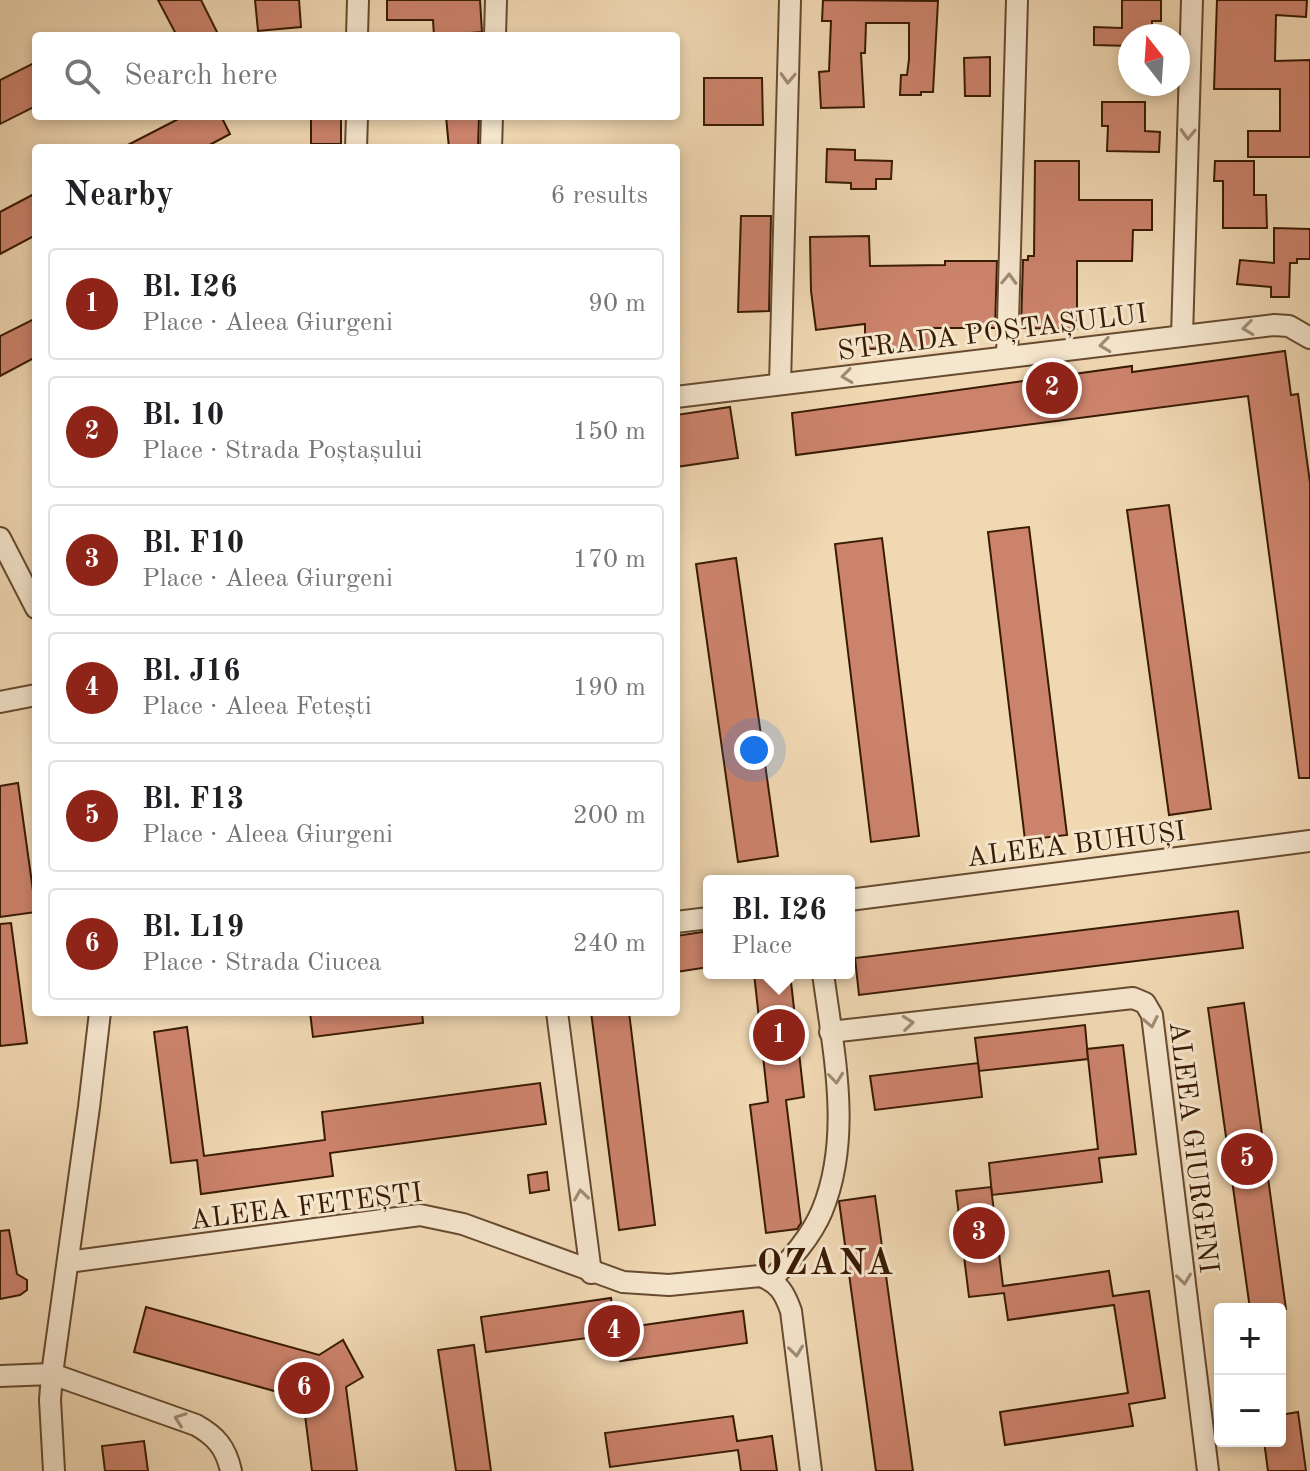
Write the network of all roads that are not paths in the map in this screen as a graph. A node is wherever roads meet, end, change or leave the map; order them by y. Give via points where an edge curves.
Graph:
1 (358, 0) edge
2 (496, 0) edge
3 (790, 0) edge
4 (1017, 0) edge
5 (1192, 0) edge
6 (357, 32) edge
7 (495, 32) edge
8 (357, 120) edge
9 (492, 120) edge
10 (356, 144) edge
11 (491, 144) edge
12 (1182, 336) junction
13 (1310, 338) edge
14 (1007, 357) junction
15 (780, 384) junction
16 (680, 396) edge
17 (0, 538) edge
18 (32, 600) edge
19 (32, 696) edge
20 (0, 702) edge
21 (1310, 841) edge
22 (855, 899) edge
23 (703, 919) edge
24 (680, 922) edge
25 (824, 979) edge
26 (99, 1016) edge
27 (558, 1016) edge
28 (830, 1032) junction
29 (68, 1262) junction
30 (591, 1273) junction
31 (771, 1280) junction
32 (52, 1374) junction
33 (0, 1376) edge
34 (54, 1471) edge
35 (231, 1471) edge
36 (811, 1471) edge
37 (1208, 1471) edge

1 - 6 street
2 - 7 street
3 -> 15 street
14 -> 4 street
5 -> 12 street
8 - 10 street
9 - 11 street
13 -> 12 street, STRADA POȘTAȘULUI via 1289,326 1274,325
12 -> 14 street, STRADA POȘTAȘULUI
14 -> 15 street, STRADA POȘTAȘULUI
15 - 16 street, STRADA POȘTAȘULUI
17 - 18 street
19 - 20 street
21 - 22 street, ALEEA BUHUȘI
23 - 24 street
25 - 28 street
26 - 29 street
30 -> 27 street
28 -> 31 street via 838,1131 831,1186 808,1237
28 -> 37 street, ALEEA GIURGENI via 1133,998 1145,1003 1152,1015
29 - 30 street, ALEEA FETEȘTI via 420,1215 463,1224
29 - 32 street
30 - 31 street, ALEEA FETEȘTI via 652,1285 750,1275
31 -> 36 street via 781,1288 791,1311
32 - 33 street
32 - 34 street
35 -> 32 street via 224,1449 206,1431

